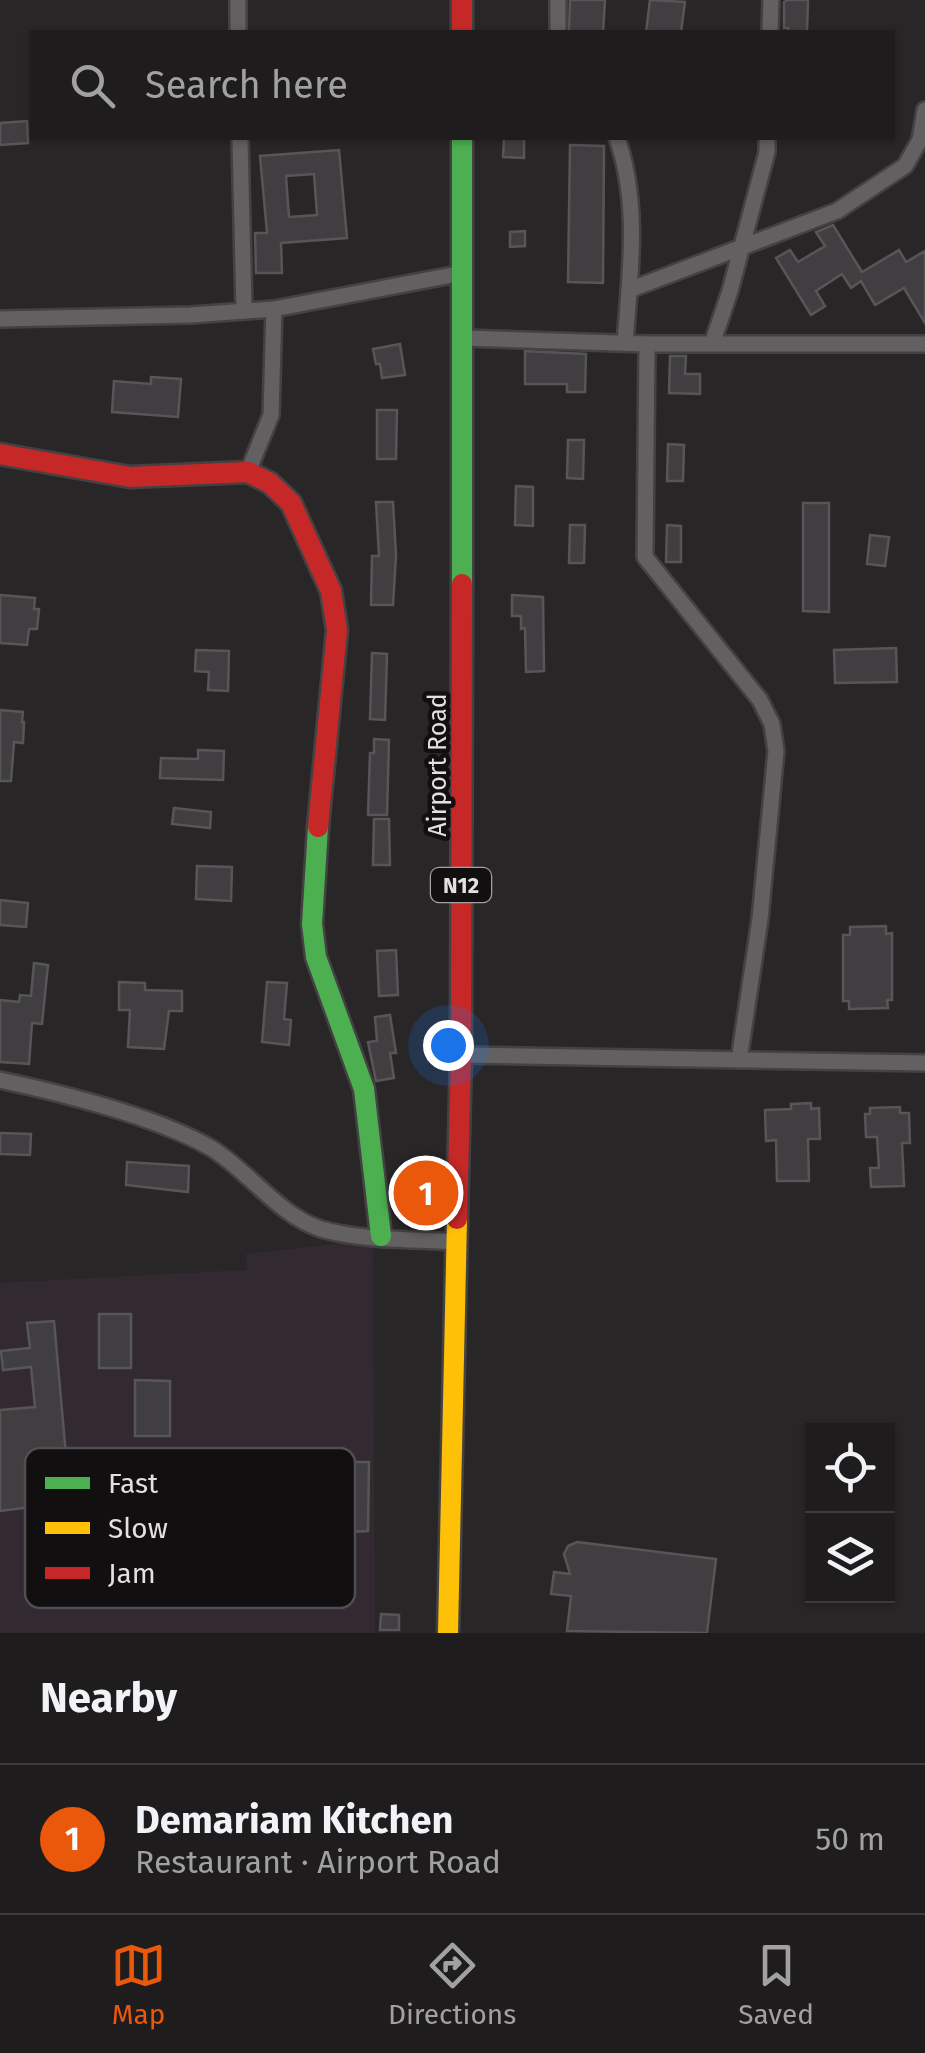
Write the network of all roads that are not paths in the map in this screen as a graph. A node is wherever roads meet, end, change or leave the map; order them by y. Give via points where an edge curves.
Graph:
1 (238, 0) edge
2 (462, 0) edge
3 (558, 0) edge
4 (771, 0) edge
5 (238, 30) edge
6 (462, 30) edge
7 (558, 30) edge
8 (770, 30) edge
9 (925, 110) edge
10 (240, 140) edge
11 (462, 140) edge
12 (618, 140) edge
13 (767, 140) edge
14 (742, 246) junction
15 (462, 273) junction
16 (629, 290) junction
17 (274, 309) junction
18 (244, 311) junction
19 (0, 319) edge
20 (464, 338) junction
21 (625, 343) junction
22 (647, 344) junction
23 (712, 344) junction
24 (925, 344) edge
25 (0, 454) edge
26 (248, 472) junction
27 (461, 1055) junction
28 (740, 1060) junction
29 (925, 1063) edge
30 (0, 1080) edge
31 (381, 1236) junction
32 (458, 1242) junction
33 (448, 1633) edge

1 - 5 street
2 - 6 main road
3 - 7 street
4 - 8 street
9 - 14 street via 920,140 905,166 837,211
10 - 18 street
11 - 15 main road, Airport Road / N12
12 - 16 street via 632,206
13 - 14 street
14 - 16 street
14 - 23 street
15 - 17 street
15 - 20 main road, Airport Road / N12
16 - 21 street
17 - 18 street
17 - 26 street via 271,415
18 - 19 street
20 - 21 street
20 - 27 main road, Airport Road / N12
21 - 22 street
22 - 23 street
22 - 28 street via 645,557 760,700 776,750
23 - 24 street
25 - 26 main road via 130,477
26 - 31 main road via 291,503 332,591 337,630 312,924 316,957 364,1090
27 - 28 street
27 - 32 main road, Airport Road / N12
28 - 29 street
30 - 31 street via 177,1132 210,1148 300,1220 323,1230
31 - 32 street
32 - 33 main road, Airport Road / N12

